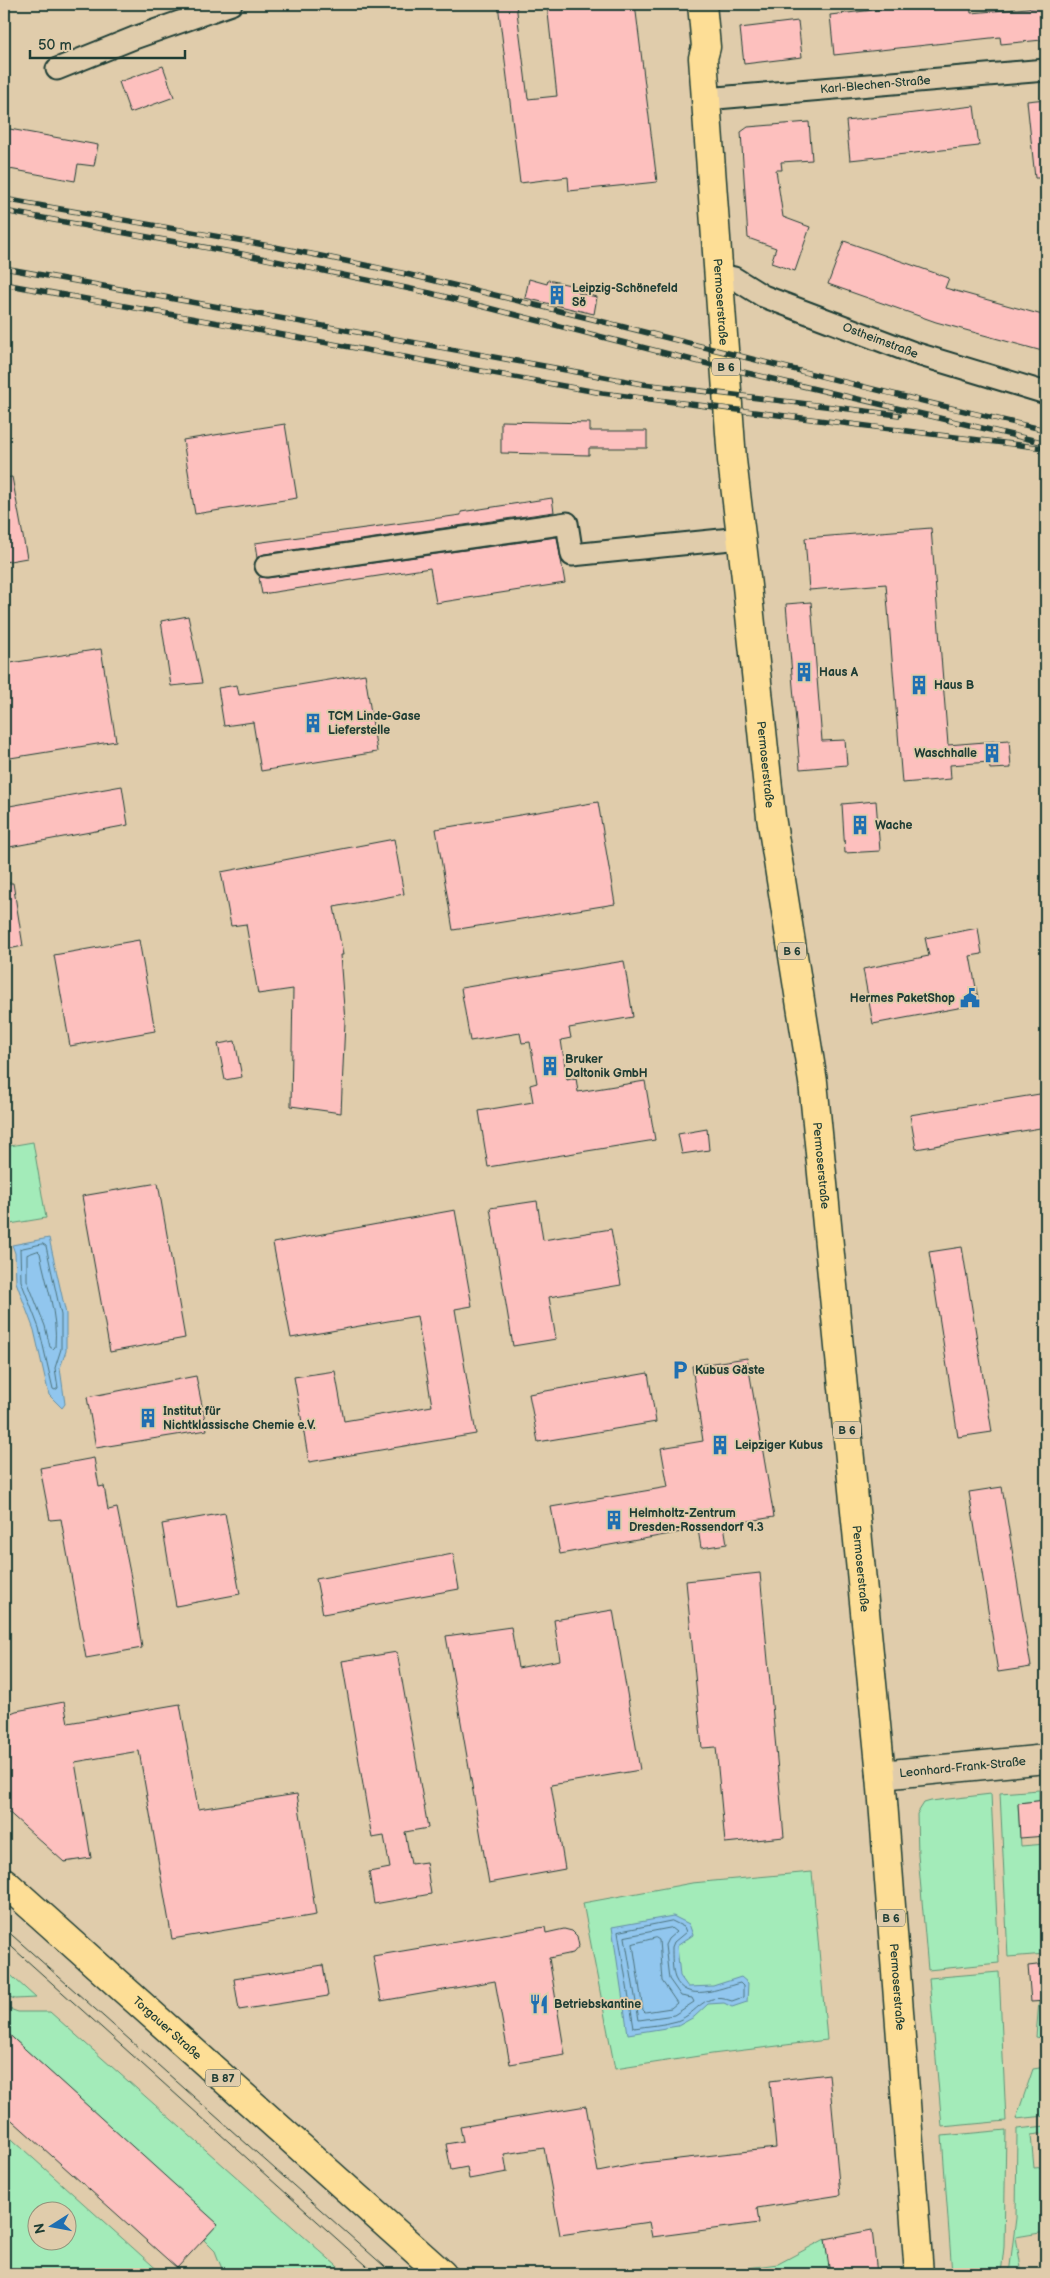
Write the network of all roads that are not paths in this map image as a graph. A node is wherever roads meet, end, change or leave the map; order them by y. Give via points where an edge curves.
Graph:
1 (231, 4) edge
2 (684, 4) edge
3 (702, 4) edge
4 (703, 58) junction
5 (57, 69) dead end
6 (1046, 70) edge
7 (706, 99) junction
8 (720, 275) junction
9 (1046, 392) edge
10 (741, 538) junction
11 (266, 566) dead end
12 (1046, 1759) edge
13 (881, 1775) junction
14 (4, 1882) edge
15 (442, 2274) edge
16 (920, 2274) edge

1 - 5 street
2 - 4 main road, Permoserstraße / B 6 via 695,45
3 - 4 main road, Permoserstraße / B 6 via 706,47
4 - 7 main road, Permoserstraße / B 6
6 - 7 street, Karl-Blechen-Straße
7 - 8 main road, Permoserstraße / B 6
8 - 9 street, Ostheimstraße via 734,278 763,296 914,353
8 - 10 main road, Permoserstraße / B 6 via 732,460
10 - 11 street via 572,555 567,523
10 - 13 main road, Permoserstraße / B 6 via 771,817 814,1082
12 - 13 street, Leonhard-Frank-Straße
13 - 16 main road, Permoserstraße / B 6
14 - 15 main road, Torgauer Straße / B 87

